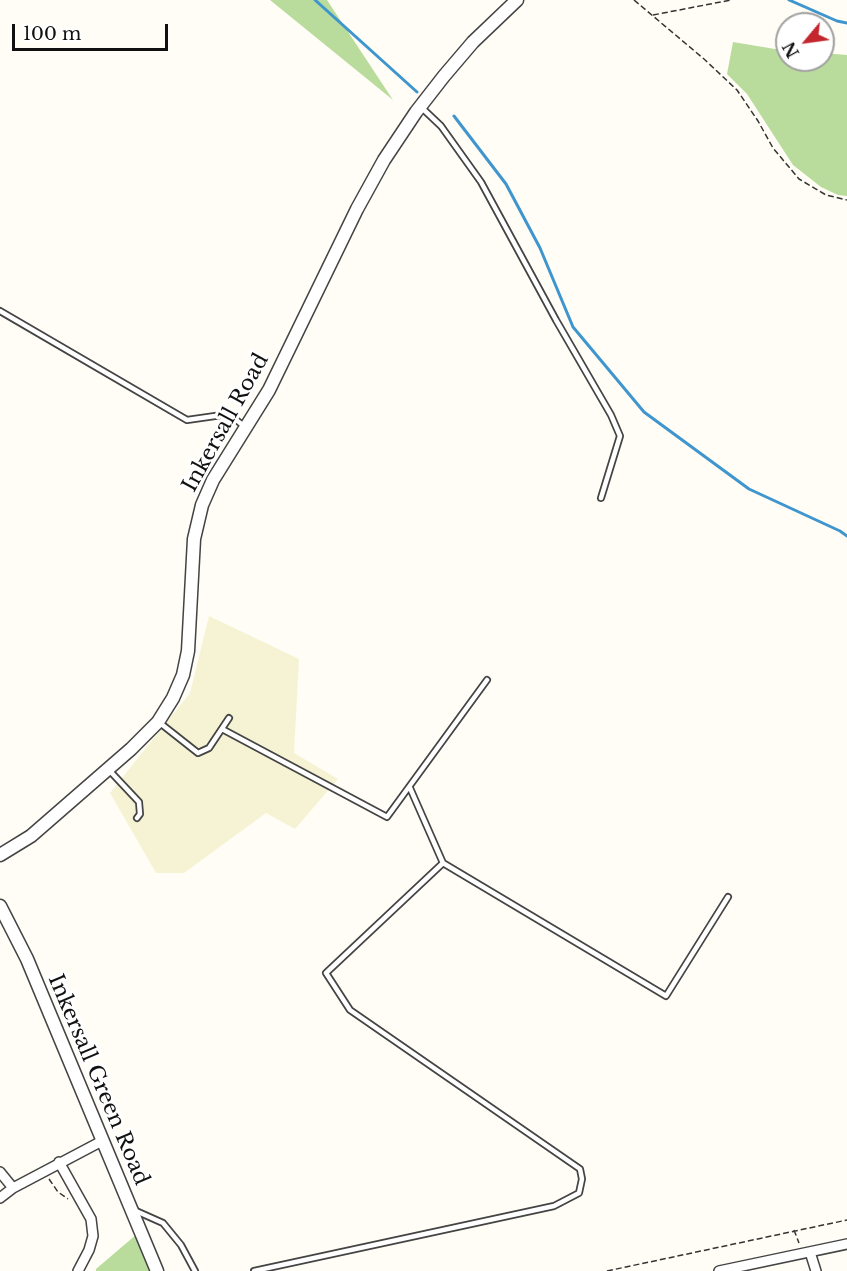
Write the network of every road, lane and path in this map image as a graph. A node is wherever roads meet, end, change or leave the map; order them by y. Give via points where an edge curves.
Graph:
1 (517, 0) edge
2 (634, 0) edge
3 (731, 0) edge
4 (652, 15) junction
5 (420, 106) junction
6 (847, 200) edge
7 (0, 311) edge
8 (246, 427) junction
9 (601, 498) dead end
10 (487, 680) dead end
11 (229, 718) dead end
12 (158, 722) junction
13 (222, 729) junction
14 (108, 769) junction
15 (410, 788) junction
16 (136, 818) dead end
17 (0, 855) edge
18 (443, 863) junction
19 (728, 897) dead end
20 (0, 906) edge
21 (102, 1141) junction
22 (59, 1162) junction
23 (44, 1171) junction
24 (0, 1172) edge
25 (13, 1188) junction
26 (0, 1198) edge
27 (83, 1205) junction
28 (131, 1209) junction
29 (847, 1220) edge
30 (794, 1230) junction
31 (847, 1244) edge
32 (810, 1252) junction
33 (78, 1271) edge
34 (157, 1271) edge
35 (195, 1271) edge
36 (254, 1271) edge
37 (607, 1271) edge
38 (719, 1271) edge
39 (816, 1271) edge

1 - 5 street, Inkersall Road via 473,42
2 - 4 path
3 - 4 path
4 - 6 path via 737,90 773,148 799,179 826,195
5 - 8 street, Inkersall Road via 357,209
5 - 9 lane via 441,126 481,182 611,415 620,436
7 - 8 lane via 187,420 229,414
8 - 12 street, Inkersall Road via 202,505 194,539 188,651 183,675
10 - 15 lane
11 - 13 lane
12 - 13 lane via 198,753 208,748
12 - 14 street, Inkersall Road
13 - 15 lane via 387,818
14 - 16 lane via 139,802 140,814
14 - 17 street, Inkersall Road via 31,836
15 - 18 lane
18 - 19 lane via 666,996
18 - 36 lane via 326,973 350,1010 580,1169 579,1193 554,1206
20 - 21 street, Inkersall Green Road via 27,959
21 - 22 street
21 - 28 street, Inkersall Green Road
22 - 23 street
22 - 27 street
23 - 25 street
23 - 27 path via 63,1197
24 - 25 street
25 - 26 street
27 - 33 street via 91,1219 93,1236
28 - 34 street, Inkersall Green Road
28 - 35 lane via 163,1223
29 - 30 path
30 - 32 path via 799,1246
30 - 37 path
31 - 32 street
32 - 38 street
32 - 39 street

